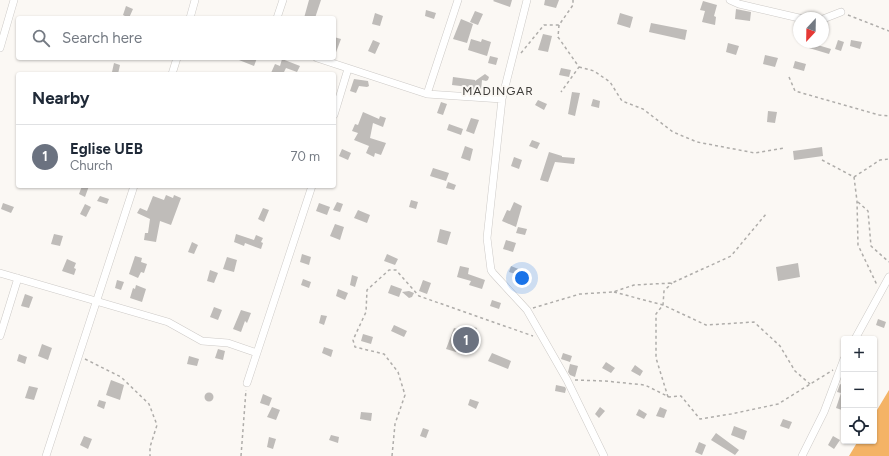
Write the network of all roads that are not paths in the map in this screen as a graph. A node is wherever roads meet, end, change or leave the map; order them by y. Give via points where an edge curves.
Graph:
1 (14, 0) edge
2 (196, 0) edge
3 (283, 0) edge
4 (458, 0) edge
5 (527, 0) edge
6 (730, 0) edge
7 (842, 12) road end
8 (192, 16) edge
9 (278, 16) edge
10 (793, 17) edge
11 (829, 17) edge
12 (0, 48) edge
13 (176, 60) edge
14 (323, 60) edge
15 (348, 69) junction
16 (173, 72) edge
17 (427, 94) junction
18 (502, 99) junction
19 (336, 108) edge
20 (133, 188) edge
21 (311, 188) edge
22 (0, 273) edge
23 (889, 277) edge
24 (18, 278) junction
25 (96, 302) junction
26 (0, 336) edge
27 (857, 336) edge
28 (257, 353) junction
29 (841, 365) edge
30 (247, 383) road end
31 (46, 456) edge
32 (604, 456) edge
33 (802, 456) edge

1 - 12 street
2 - 8 street
3 - 9 street
4 - 17 street
5 - 18 street
6 - 10 street
7 - 11 street
13 - 16 street
14 - 15 street
15 - 17 street
15 - 19 street
17 - 18 street
18 - 32 street via 486,238 493,273 527,310 567,380
20 - 25 street
21 - 28 street
22 - 24 street
23 - 27 street
24 - 25 street
24 - 26 street
25 - 28 street via 168,322 202,341 228,343
25 - 31 street
28 - 30 street
29 - 33 street via 824,412

